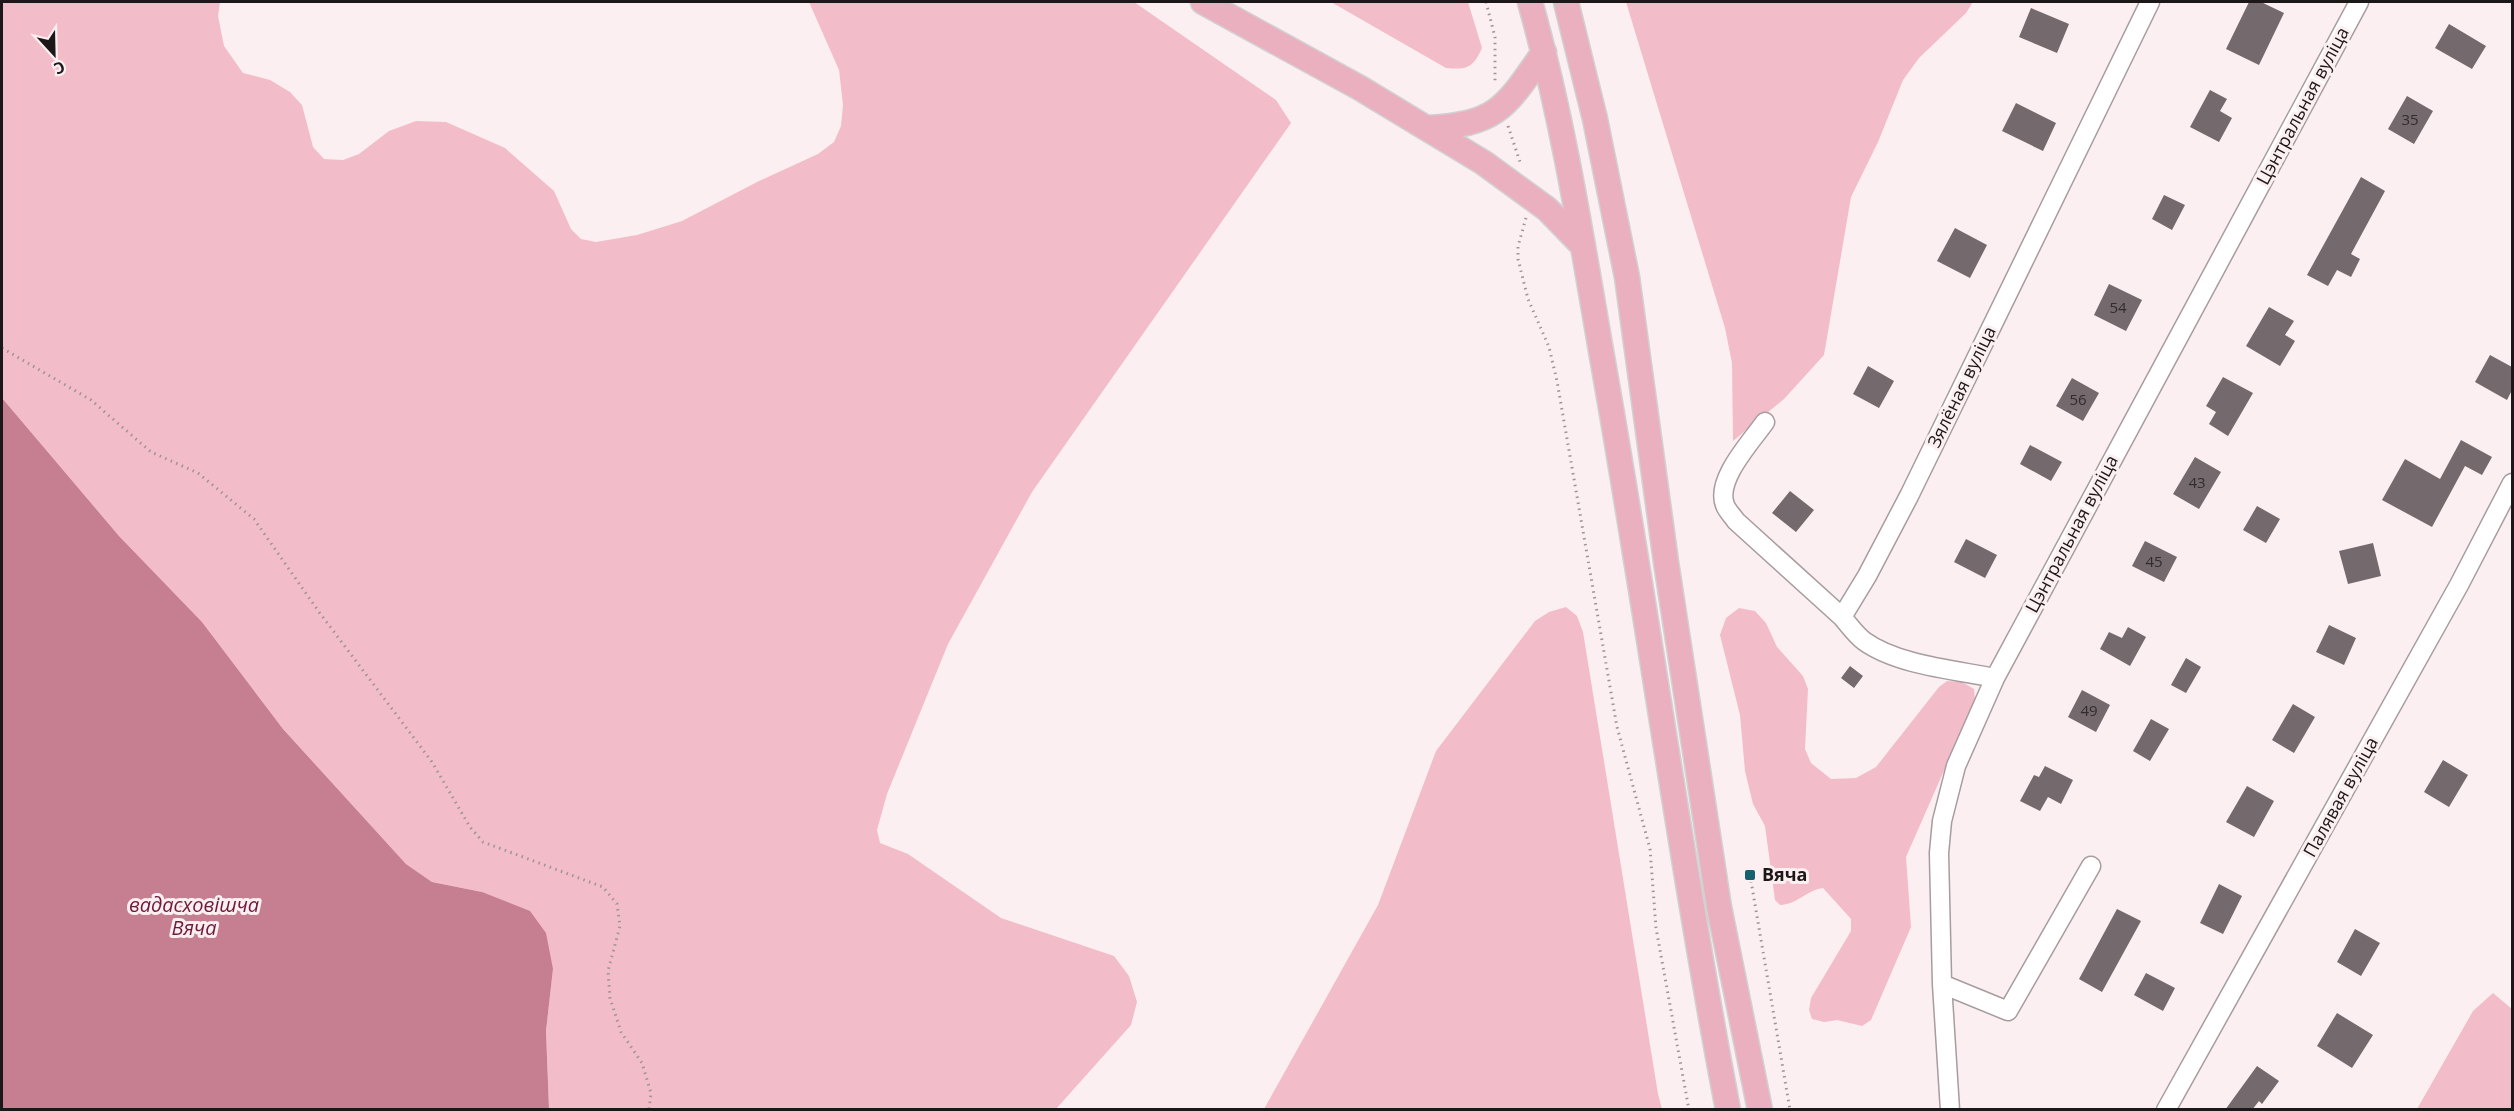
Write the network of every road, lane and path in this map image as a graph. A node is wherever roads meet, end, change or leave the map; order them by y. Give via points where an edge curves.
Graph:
1 (1203, 2) edge
2 (1486, 2) edge
3 (1530, 2) edge
4 (1566, 2) edge
5 (2150, 2) edge
6 (2359, 2) edge
7 (1544, 52) junction
8 (1502, 108) junction
9 (1427, 128) junction
10 (1520, 163) dead end
11 (1531, 196) junction
12 (1583, 246) junction
13 (2, 348) edge
14 (1765, 422) dead end
15 (2512, 483) edge
16 (1842, 617) junction
17 (1995, 678) junction
18 (2091, 866) dead end
19 (1750, 875) dead end
20 (1942, 984) junction
21 (649, 1110) edge
22 (1689, 1110) edge
23 (1728, 1110) edge
24 (1760, 1110) edge
25 (1790, 1110) edge
26 (1950, 1110) edge
27 (2166, 1110) edge

1 - 9 main road
2 - 8 path via 1495,37 1495,90
3 - 7 main road
4 - 24 main road via 1627,277 1715,884
5 - 16 street, Зялёная вуліца via 1909,496
6 - 17 street, Цэнтральная вуліца
7 - 8 main road
7 - 12 main road
8 - 9 main road via 1460,126
8 - 10 path
9 - 11 main road
11 - 12 main road
11 - 22 path via 1518,259 1557,381 1614,716 1650,849 1656,928
12 - 23 main road
13 - 21 path via 92,400 151,452 198,473 255,519 319,612 432,762 483,842 603,886 617,904 620,926 608,971 610,998 621,1032 642,1063 651,1093
14 - 16 street via 1728,473 1723,492 1725,506 1736,521
15 - 27 street, Палявая вуліца
16 - 17 street via 1863,640 1904,659
17 - 20 street, Цэнтральная вуліца via 1956,766 1942,821
18 - 20 street via 2008,1011
19 - 25 path
20 - 26 street, Цэнтральная вуліца

